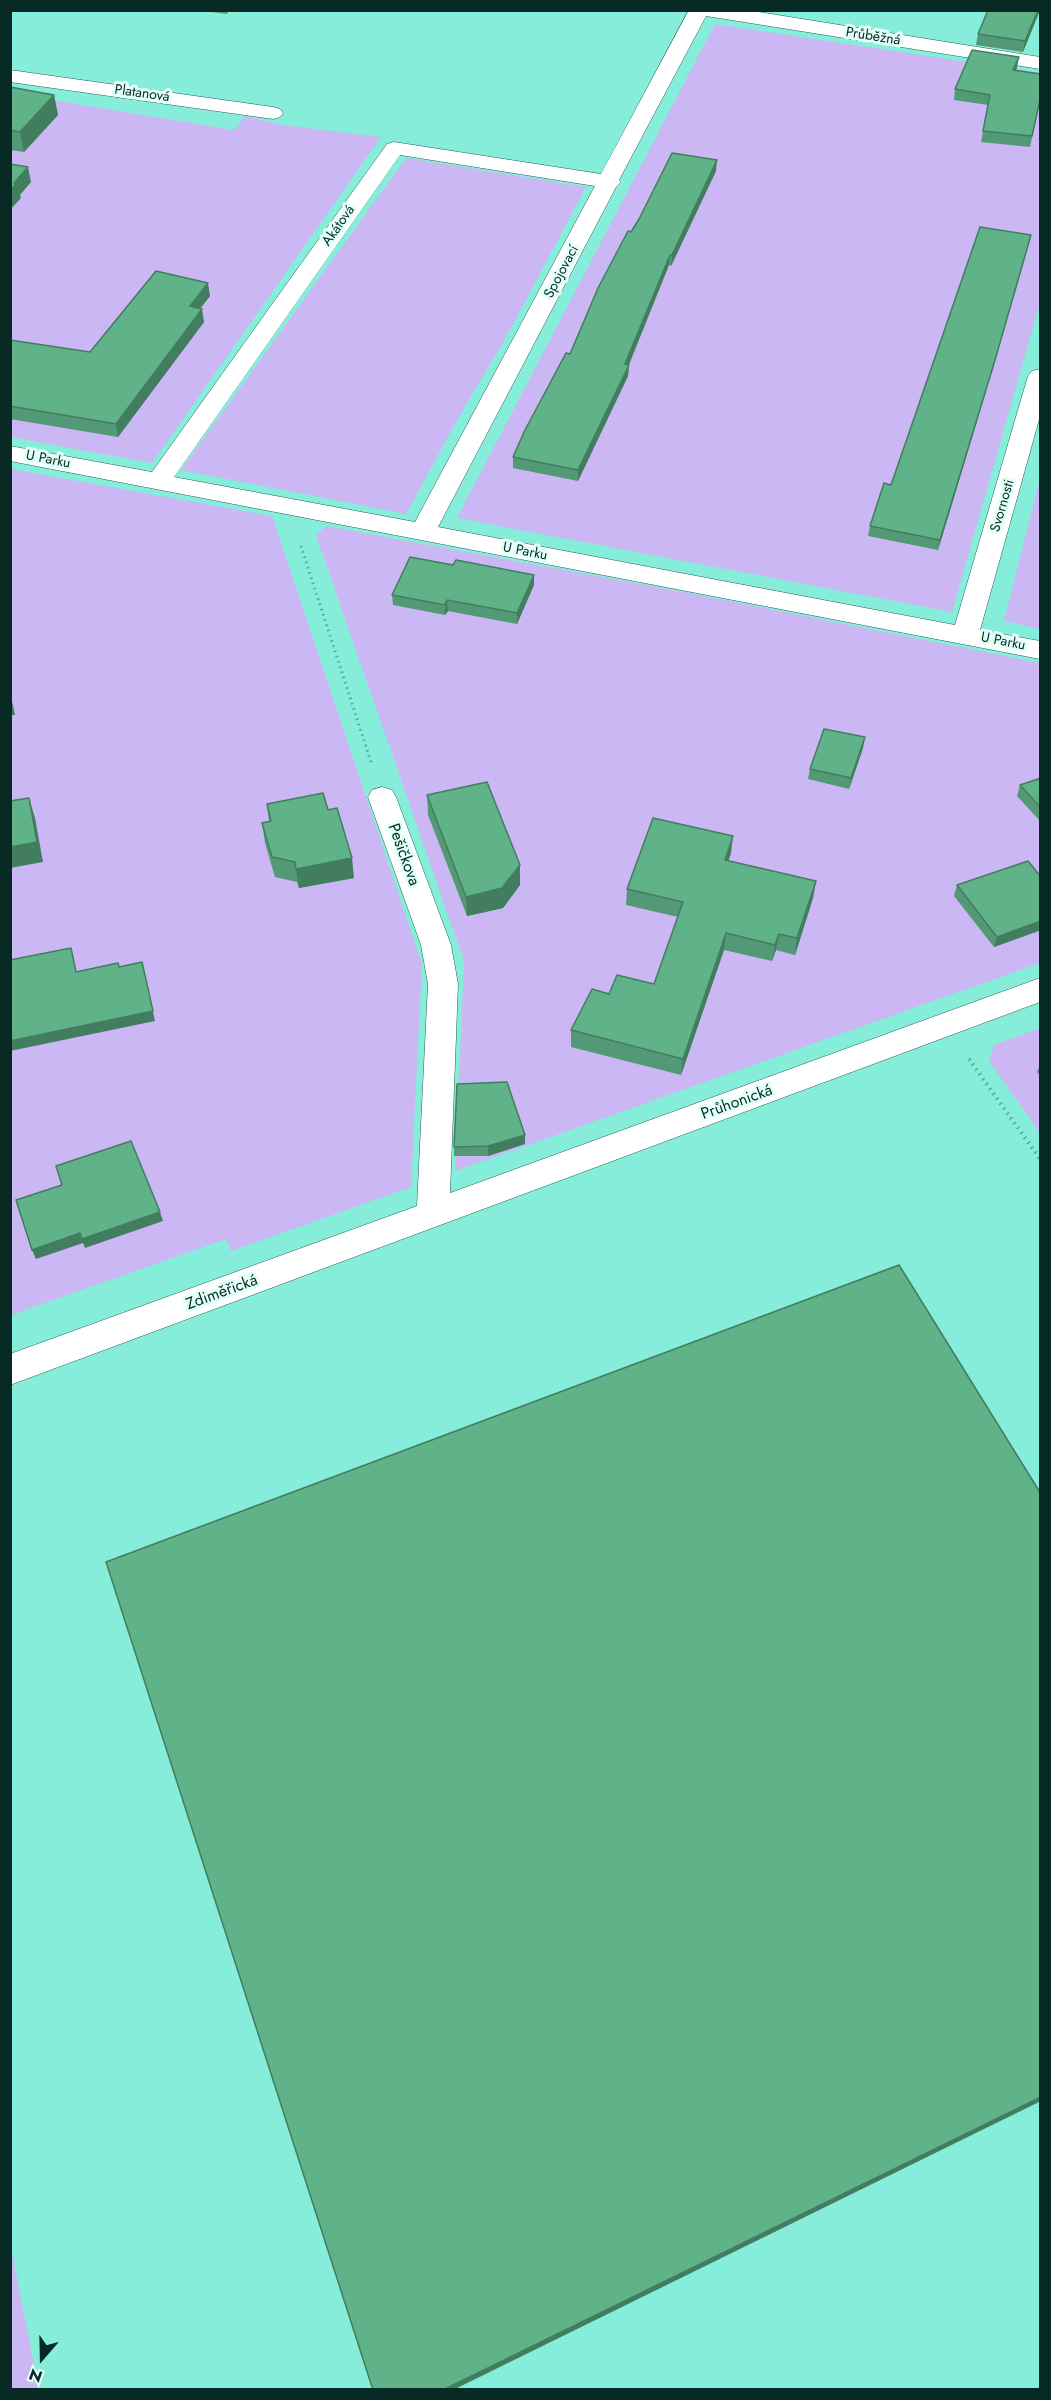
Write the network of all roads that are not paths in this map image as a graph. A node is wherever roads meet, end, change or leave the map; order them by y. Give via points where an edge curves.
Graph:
1 (699, 10) edge
2 (706, 10) edge
3 (1041, 63) edge
4 (10, 76) edge
5 (273, 113) dead end
6 (610, 182) junction
7 (1041, 376) edge
8 (10, 453) edge
9 (158, 482) junction
10 (422, 533) junction
11 (965, 635) junction
12 (1041, 650) edge
13 (382, 797) road end
14 (1041, 990) edge
15 (433, 1215) junction
16 (10, 1370) edge

1 - 6 street, Spojovací
2 - 3 street, Průběžná
4 - 5 street, Platanová
6 - 9 street, Akátová via 394,148
6 - 10 street, Spojovací
7 - 11 street, Svornosti
8 - 9 street, U Parku
9 - 10 street, U Parku
10 - 11 street, U Parku
11 - 12 street, U Parku
13 - 15 street, Pešičkova via 436,945 443,984
14 - 15 street, Průhonická
15 - 16 street, Zdiměřická

